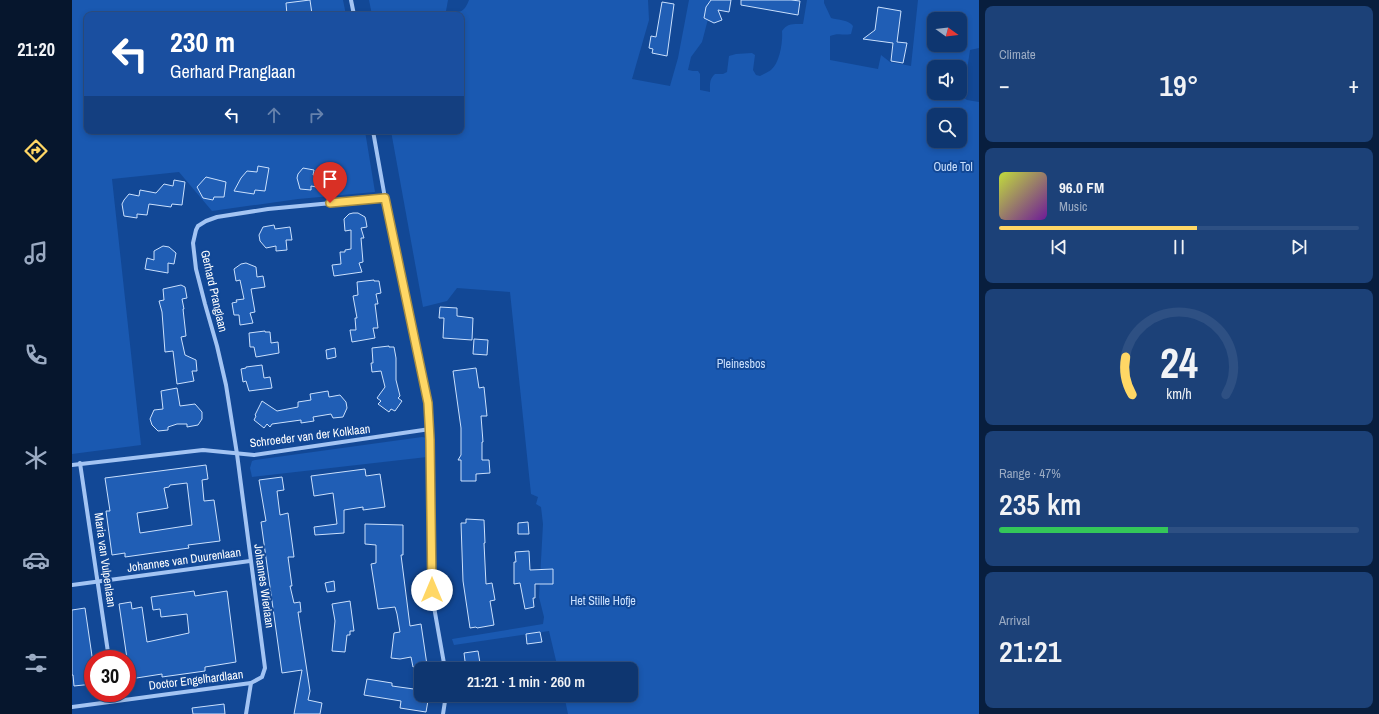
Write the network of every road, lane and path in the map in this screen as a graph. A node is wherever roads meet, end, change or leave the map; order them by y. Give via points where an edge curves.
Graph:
1 (351, 0) edge
2 (353, 12) edge
3 (374, 134) edge
4 (385, 198) junction
5 (430, 429) junction
6 (237, 454) junction
7 (80, 464) junction
8 (72, 465) edge
9 (250, 561) junction
10 (97, 581) junction
11 (72, 585) edge
12 (108, 650) edge
13 (444, 662) edge
14 (251, 683) junction
15 (136, 698) edge
16 (108, 702) edge
17 (445, 702) edge
18 (72, 707) edge
19 (246, 714) edge
20 (443, 714) edge

1 - 2 street
3 - 4 street
4 - 5 street via 428,403
4 - 6 street, Gerhard Pranglaan via 268,209 217,217 198,226 193,243 196,269 225,378
5 - 6 street, Schroeder van der Kolklaan via 254,455
5 - 13 street via 432,590
6 - 7 street, Schroeder van der Kolklaan via 203,450
6 - 9 street, Johannes Wierlaan
7 - 8 street, Schroeder van der Kolklaan
7 - 10 street, Maria van Vulpenlaan
9 - 10 street, Johannes van Duurenlaan
9 - 14 street, Johannes Wierlaan via 265,668 262,677
10 - 11 street, Johannes van Duurenlaan
10 - 12 street, Maria van Vulpenlaan
14 - 15 street, Doctor Engelhardlaan
14 - 19 street
16 - 18 street, Doctor Engelhardlaan
17 - 20 street

